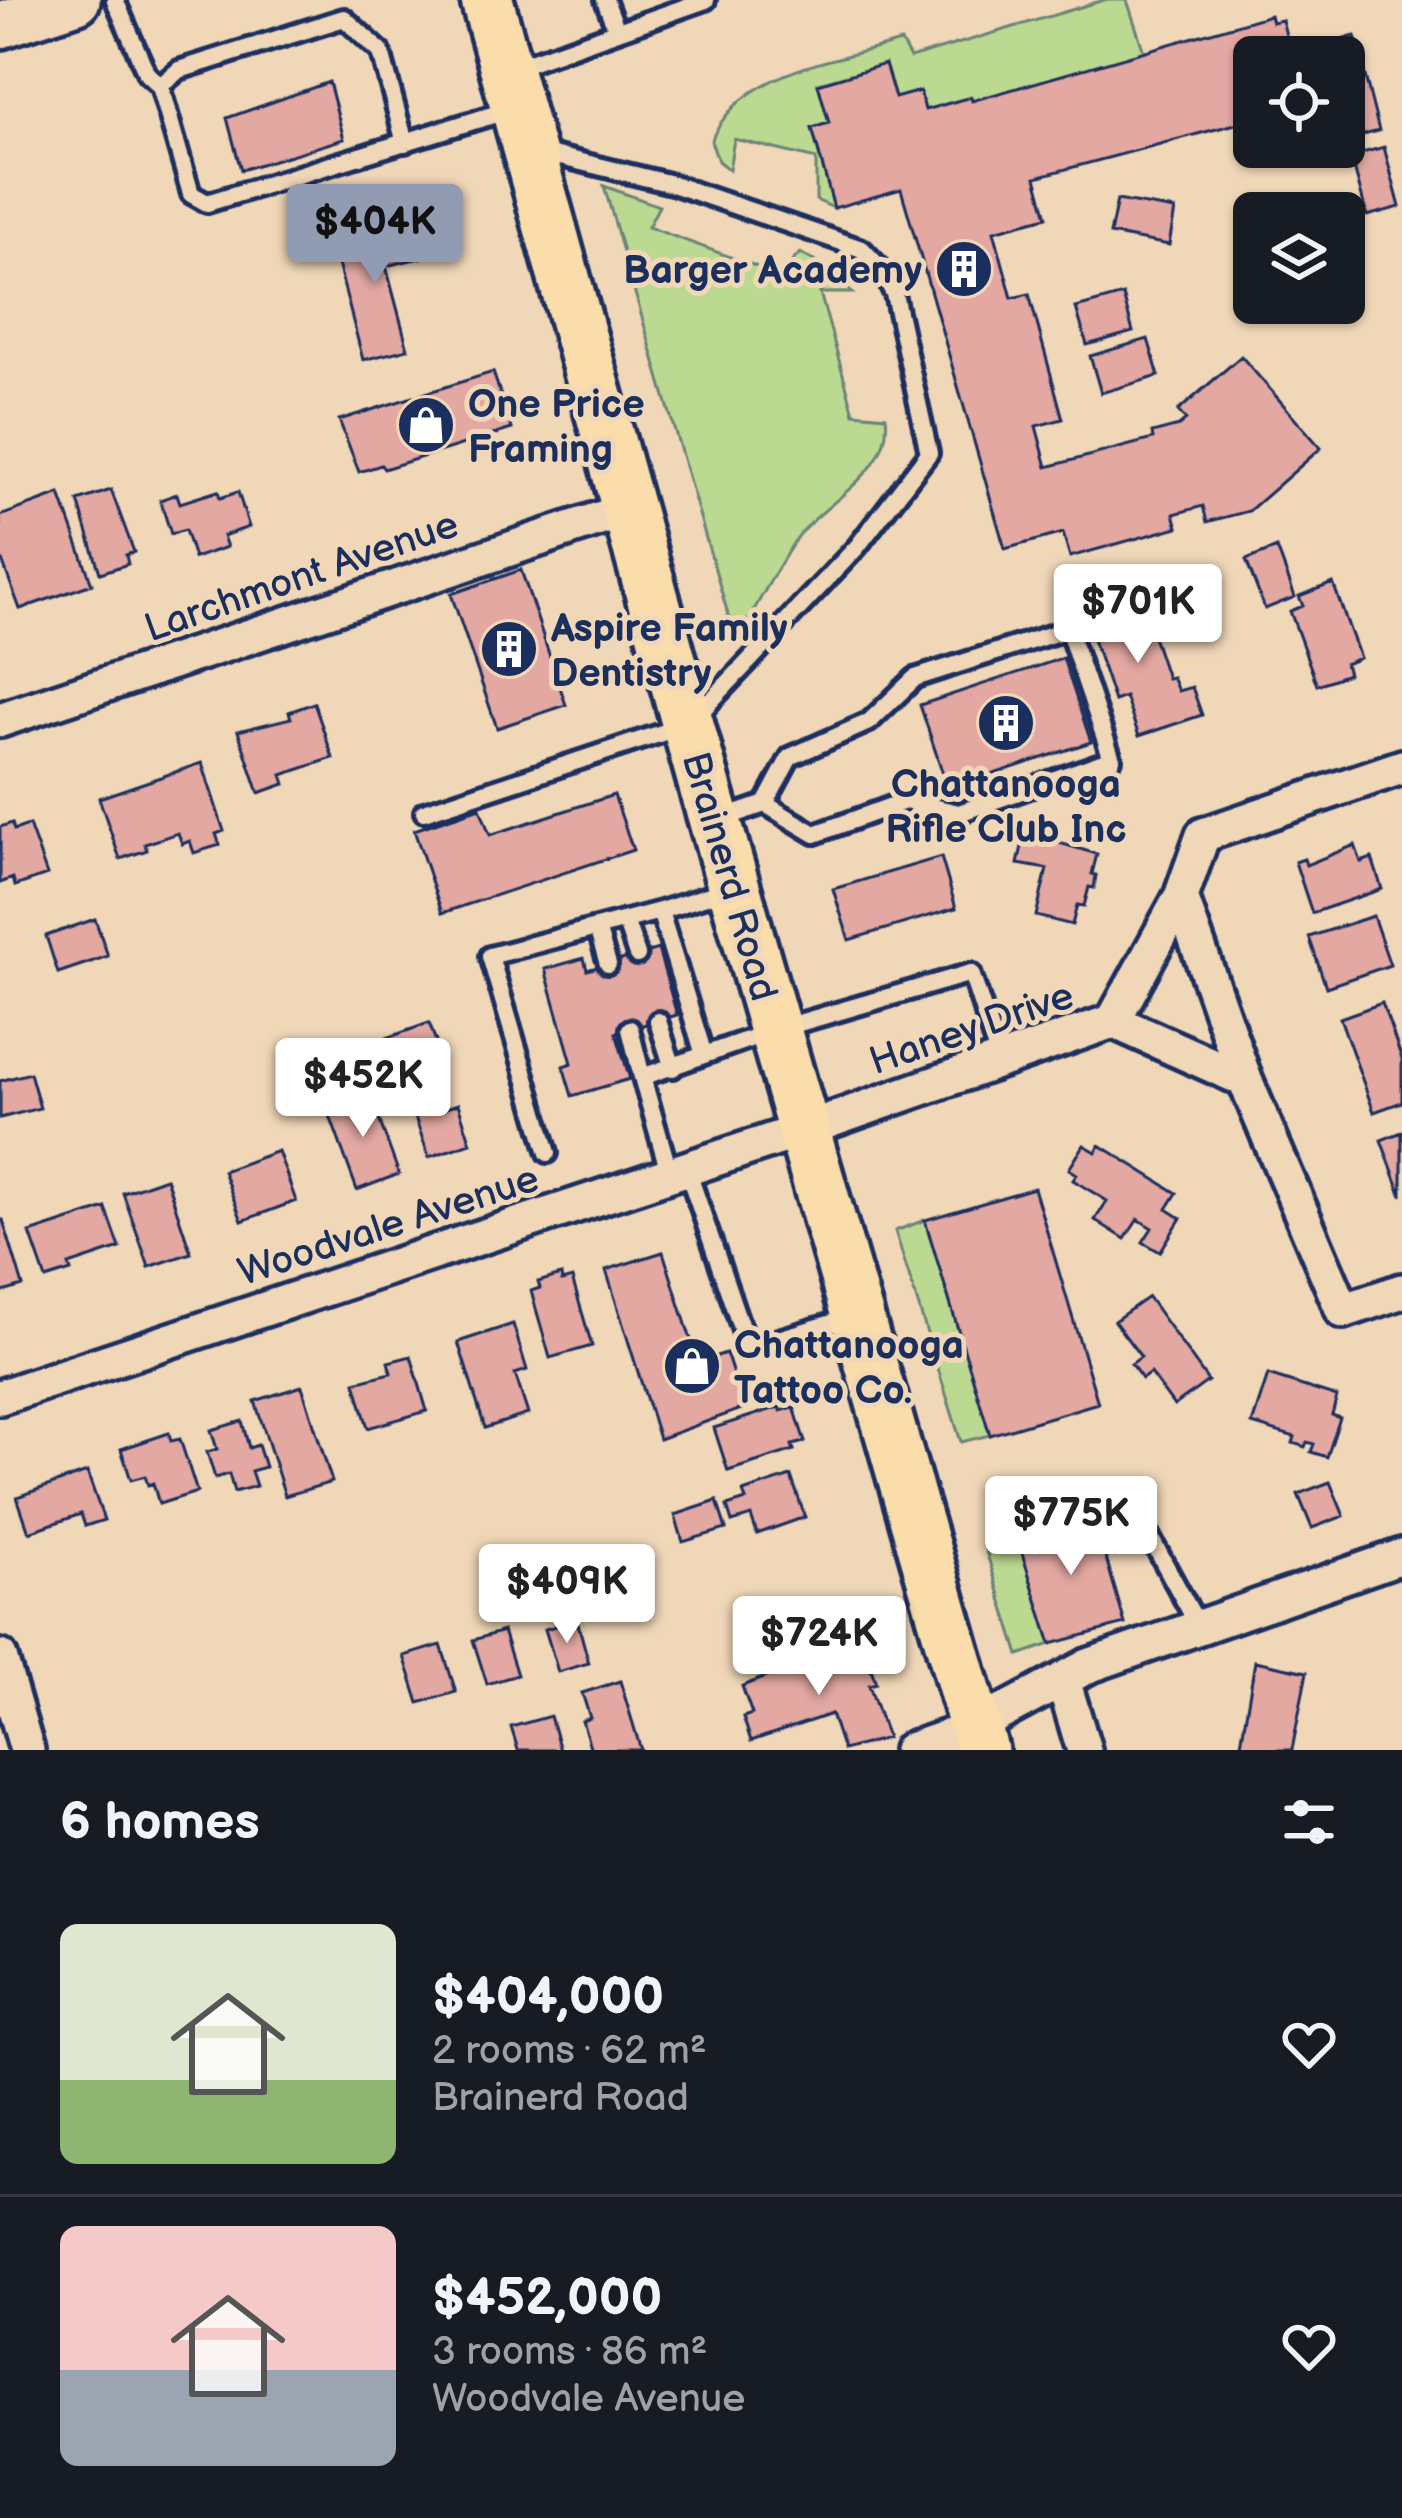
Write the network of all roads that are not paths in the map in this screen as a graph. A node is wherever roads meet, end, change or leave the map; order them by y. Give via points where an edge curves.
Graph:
1 (77, 0) edge
2 (115, 0) edge
3 (487, 0) edge
4 (605, 0) edge
5 (706, 0) edge
6 (0, 25) edge
7 (617, 31) junction
8 (160, 86) junction
9 (518, 109) junction
10 (405, 142) junction
11 (629, 509) junction
12 (0, 720) edge
13 (689, 724) junction
14 (1402, 767) edge
15 (765, 805) junction
16 (424, 812) dead end
17 (715, 821) junction
18 (734, 887) junction
19 (1181, 897) junction
20 (660, 911) junction
21 (626, 920) junction
22 (597, 928) junction
23 (637, 956) dead end
24 (608, 964) dead end
25 (658, 1021) dead end
26 (1113, 1021) junction
27 (630, 1029) dead end
28 (775, 1030) junction
29 (704, 1055) junction
30 (1000, 1061) junction
31 (673, 1068) junction
32 (642, 1077) junction
33 (1245, 1080) junction
34 (802, 1130) junction
35 (548, 1153) dead end
36 (678, 1172) junction
37 (1402, 1291) edge
38 (856, 1316) junction
39 (0, 1397) edge
40 (1132, 1504) dead end
41 (1402, 1556) edge
42 (1198, 1627) junction
43 (0, 1657) edge
44 (1063, 1680) junction
45 (979, 1738) edge
46 (27, 1750) edge
47 (910, 1750) edge
48 (1084, 1750) edge

1 - 6 main road
2 - 8 lane
3 - 9 main road, Brainerd Road
4 - 7 lane
5 - 7 lane
7 - 9 lane
8 - 10 lane via 191,194 207,203
8 - 10 lane via 179,70 344,18 380,52
9 - 10 lane
9 - 11 main road, Brainerd Road
9 - 13 lane via 672,184 862,249 894,294 929,453 857,547
11 - 12 street, Larchmont Avenue
11 - 13 main road, Brainerd Road
13 - 16 lane
13 - 17 main road, Brainerd Road
14 - 19 street, Haney Drive via 1203,835
15 - 15 lane via 815,834 905,801 958,813 1112,759 1068,629 914,678 869,722 790,757
15 - 17 lane
17 - 18 main road, Brainerd Road
18 - 20 lane
18 - 28 main road, Brainerd Road
19 - 26 street, Haney Drive
19 - 33 street
20 - 21 lane
20 - 29 lane
21 - 22 lane
21 - 23 lane
22 - 24 lane
22 - 35 lane via 490,956
25 - 31 lane
26 - 30 street, Haney Drive
26 - 33 street
27 - 32 lane
28 - 29 lane
28 - 30 lane via 971,973
28 - 34 main road, Brainerd Road
29 - 31 lane
30 - 34 street, Haney Drive
31 - 32 lane
32 - 36 lane
33 - 37 street via 1343,1311
34 - 36 street, Woodvale Avenue
34 - 38 main road, Brainerd Road
36 - 38 lane via 748,1348
36 - 39 street, Woodvale Avenue
38 - 45 main road, Brainerd Road
40 - 42 lane
41 - 42 street
42 - 44 street
43 - 46 street
44 - 45 street
44 - 48 street
45 - 47 street

